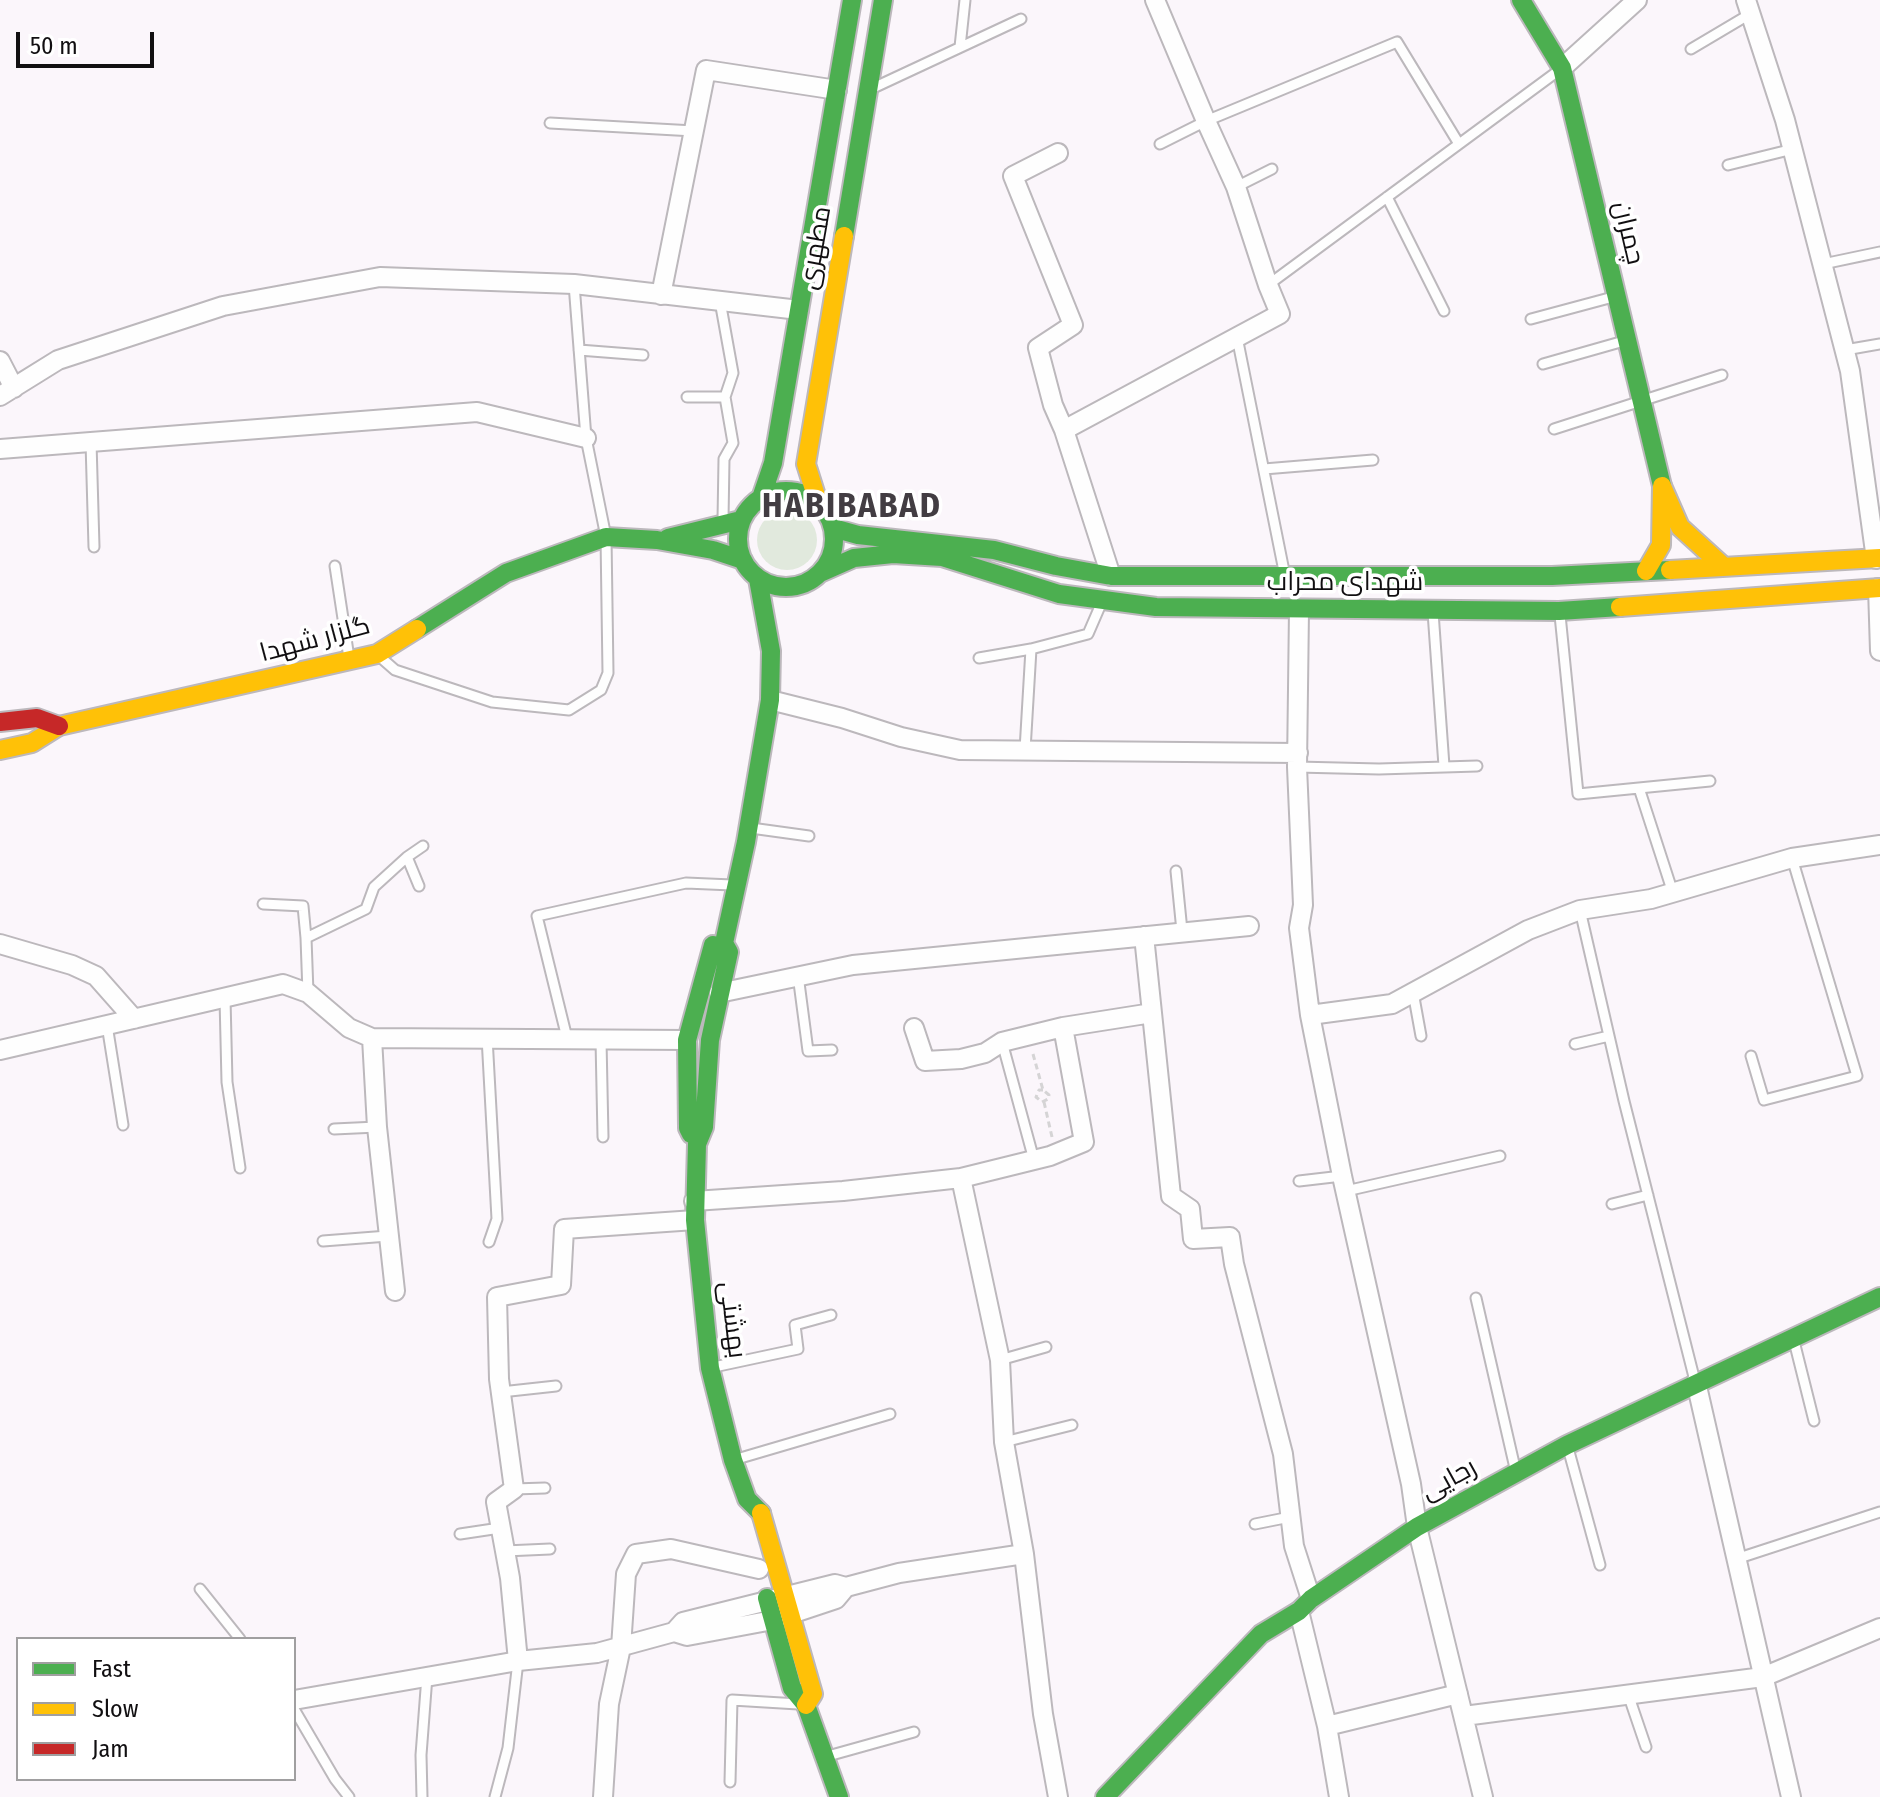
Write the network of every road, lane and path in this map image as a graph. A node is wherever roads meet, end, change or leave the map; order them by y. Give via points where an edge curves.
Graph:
1 (852, 0) edge
2 (883, 0) edge
3 (965, 0) edge
4 (1521, 0) edge
5 (1158, 1) edge
6 (1632, 1) edge
7 (1748, 7) edge
8 (1021, 19) dead end
9 (960, 47) junction
10 (1691, 49) dead end
11 (1562, 68) junction
12 (837, 90) junction
13 (868, 91) junction
14 (1206, 121) junction
15 (550, 123) dead end
16 (694, 131) junction
17 (1160, 144) dead end
18 (1459, 144) junction
19 (1793, 149) junction
20 (1058, 153) dead end
21 (1728, 165) dead end
22 (1272, 169) dead end
23 (1236, 187) junction
24 (1387, 197) junction
25 (1880, 252) edge
26 (1823, 264) junction
27 (574, 284) junction
28 (1268, 285) junction
29 (661, 295) junction
30 (1616, 297) junction
31 (720, 301) junction
32 (799, 310) junction
33 (1444, 311) dead end
34 (1531, 319) dead end
35 (1237, 337) junction
36 (1627, 340) junction
37 (1880, 344) edge
38 (579, 350) junction
39 (1845, 350) junction
40 (643, 355) dead end
41 (0, 361) edge
42 (1543, 364) dead end
43 (1722, 375) dead end
44 (7, 392) edge
45 (687, 397) dead end
46 (725, 397) junction
47 (1642, 402) junction
48 (778, 429) junction
49 (1554, 429) dead end
50 (1064, 430) junction
51 (811, 432) junction
52 (586, 438) junction
53 (91, 442) junction
54 (0, 449) edge
55 (1373, 460) dead end
56 (1264, 469) junction
57 (1662, 486) junction
58 (761, 498) junction
59 (818, 502) junction
60 (732, 522) junction
61 (833, 528) junction
62 (606, 537) junction
63 (657, 540) junction
64 (94, 547) dead end
65 (1878, 558) edge
66 (743, 560) junction
67 (335, 566) dead end
68 (1724, 567) junction
69 (1068, 568) junction
70 (1646, 571) junction
71 (820, 573) junction
72 (1285, 574) junction
73 (1509, 574) junction
74 (1111, 576) junction
75 (758, 579) junction
76 (1879, 588) edge
77 (1059, 594) junction
78 (786, 600) junction
79 (1103, 601) junction
80 (1433, 609) junction
81 (1299, 610) junction
82 (1559, 611) junction
83 (1506, 612) junction
84 (1031, 649) junction
85 (771, 651) junction
86 (1880, 651) edge
87 (377, 654) junction
88 (979, 658) dead end
89 (349, 661) junction
90 (770, 700) junction
91 (0, 722) edge
92 (59, 726) junction
93 (0, 750) edge
94 (1025, 750) junction
95 (1297, 760) junction
96 (1444, 766) junction
97 (1477, 766) dead end
98 (1710, 781) dead end
99 (1639, 788) junction
100 (748, 828) junction
101 (809, 836) dead end
102 (1880, 845) edge
103 (423, 846) dead end
104 (407, 857) junction
105 (1792, 858) junction
106 (1176, 871) dead end
107 (736, 885) junction
108 (419, 886) dead end
109 (1673, 893) junction
110 (263, 904) dead end
111 (1580, 910) junction
112 (1249, 926) dead end
113 (1182, 931) junction
114 (1144, 936) junction
115 (306, 938) junction
116 (724, 943) junction
117 (0, 944) edge
118 (798, 975) junction
119 (1413, 992) junction
120 (308, 993) junction
121 (719, 993) junction
122 (225, 998) junction
123 (1152, 1013) junction
124 (1310, 1015) junction
125 (134, 1019) junction
126 (107, 1025) junction
127 (1063, 1027) junction
128 (914, 1028) dead end
129 (1028, 1036) junction
130 (1421, 1036) dead end
131 (1609, 1036) junction
132 (487, 1037) junction
133 (372, 1038) junction
134 (567, 1038) junction
135 (601, 1040) junction
136 (687, 1040) junction
137 (710, 1040) junction
138 (1002, 1042) junction
139 (1575, 1044) dead end
140 (0, 1050) edge
141 (832, 1050) dead end
142 (1751, 1056) dead end
143 (1043, 1090) junction
144 (1044, 1102) junction
145 (123, 1125) dead end
146 (377, 1127) junction
147 (334, 1129) dead end
148 (603, 1137) dead end
149 (697, 1144) junction
150 (1056, 1154) junction
151 (1500, 1156) dead end
152 (1034, 1160) junction
153 (240, 1168) dead end
154 (961, 1178) junction
155 (1299, 1181) dead end
156 (1344, 1184) junction
157 (1648, 1195) junction
158 (694, 1201) junction
159 (1612, 1204) dead end
160 (695, 1220) junction
161 (388, 1236) junction
162 (323, 1241) dead end
163 (489, 1242) dead end
164 (395, 1291) dead end
165 (1880, 1297) edge
166 (1476, 1298) dead end
167 (831, 1315) dead end
168 (1793, 1338) junction
169 (1046, 1347) dead end
170 (1000, 1360) junction
171 (710, 1368) junction
172 (1696, 1382) junction
173 (556, 1386) dead end
174 (501, 1392) junction
175 (890, 1414) dead end
176 (1814, 1421) dead end
177 (1072, 1425) dead end
178 (1004, 1442) junction
179 (1567, 1445) junction
180 (733, 1460) junction
181 (1516, 1472) junction
182 (545, 1488) dead end
183 (514, 1489) junction
184 (747, 1499) junction
185 (1880, 1512) edge
186 (1290, 1517) junction
187 (1255, 1524) dead end
188 (1417, 1527) junction
189 (500, 1528) junction
190 (460, 1534) dead end
191 (550, 1549) dead end
192 (505, 1551) junction
193 (1024, 1554) junction
194 (1736, 1559) junction
195 (1600, 1565) dead end
196 (759, 1569) junction
197 (846, 1587) junction
198 (200, 1589) dead end
199 (776, 1598) junction
200 (1305, 1605) junction
201 (782, 1618) junction
202 (1880, 1628) edge
203 (674, 1632) junction
204 (238, 1637) edge
205 (621, 1647) junction
206 (518, 1661) junction
207 (427, 1676) junction
208 (1763, 1677) junction
209 (1458, 1694) junction
210 (1628, 1694) junction
211 (296, 1700) edge
212 (806, 1705) junction
213 (296, 1712) edge
214 (1464, 1716) junction
215 (1327, 1726) junction
216 (914, 1732) dead end
217 (1646, 1747) dead end
218 (825, 1757) junction
219 (730, 1782) dead end
220 (1338, 1796) edge
221 (349, 1797) edge
222 (422, 1797) edge
223 (495, 1797) edge
224 (603, 1797) edge
225 (839, 1797) edge
226 (1058, 1797) edge
227 (1105, 1797) edge
228 (1483, 1797) edge
229 (1791, 1797) edge

1 - 12 street, مطهری
2 - 13 street, مطهری
3 - 9 lane
4 - 11 street, چمران
5 - 14 street
6 - 11 street
7 - 10 lane
7 - 19 street
8 - 9 lane
9 - 13 lane
11 - 18 lane
11 - 30 street, چمران
12 - 16 street via 706,70
12 - 32 street, مطهری
13 - 51 street, مطهری
14 - 17 lane
14 - 18 lane via 1397,42
14 - 23 street
15 - 16 lane
16 - 29 street
18 - 24 lane
19 - 21 lane
19 - 26 street
20 - 50 street via 1013,176 1073,325 1038,348
22 - 23 lane
23 - 28 street
24 - 28 lane
24 - 33 lane
25 - 26 lane
26 - 39 street
27 - 29 street
27 - 38 lane
27 - 44 street via 380,277 223,306 58,360
28 - 35 street via 1280,314
29 - 31 street
30 - 34 lane
30 - 36 street, چمران
31 - 32 street
31 - 46 lane via 733,373
32 - 48 street, مطهری
35 - 50 street
35 - 56 lane
36 - 42 lane
36 - 47 street, چمران
37 - 39 lane
38 - 40 lane
38 - 52 lane
39 - 65 street
41 - 44 street
43 - 47 lane
45 - 46 lane
46 - 60 lane via 733,443 724,459
47 - 49 lane
47 - 57 street, چمران
48 - 51 street via 791,445 801,444
48 - 58 street, مطهری
50 - 74 street
51 - 59 street, مطهری via 806,464
52 - 53 street via 477,412
52 - 62 lane
53 - 54 street
53 - 64 lane
55 - 56 lane
56 - 72 lane
57 - 68 street via 1680,527
57 - 70 street via 1661,545
58 - 59 street via 790,491
58 - 60 street
59 - 61 street
60 - 63 street
60 - 66 street
61 - 69 street, شهدای محراب via 994,550
61 - 71 street via 830,560
62 - 63 street, گلزار شهدا
62 - 87 street, گلزار شهدا via 506,573
62 - 87 lane via 608,673 601,690 569,710 492,702 395,670
63 - 66 street
65 - 68 street, شهدای محراب
65 - 76 street
66 - 75 street
67 - 89 lane
68 - 70 street, شهدای محراب
69 - 74 street, شهدای محراب
69 - 77 street
70 - 73 street, شهدای محراب
71 - 77 street, شهدای محراب via 854,558 942,557
71 - 78 street
72 - 73 street, شهدای محراب
72 - 74 street, شهدای محراب
73 - 83 street
75 - 78 street
75 - 85 street
76 - 82 street, شهدای محراب
76 - 86 street
77 - 79 street, شهدای محراب
78 - 85 street
79 - 81 street, شهدای محراب
79 - 84 lane via 1088,634
80 - 81 street, شهدای محراب
80 - 83 street, شهدای محراب
80 - 96 lane
81 - 95 street
82 - 83 street, شهدای محراب
82 - 99 lane via 1578,794
84 - 88 lane
84 - 94 lane
85 - 90 street, بهشتی
87 - 89 street, گلزار شهدا
89 - 92 street, گلزار شهدا
90 - 94 street via 960,750
90 - 100 street, بهشتی
91 - 92 street, گلزار شهدا via 37,718
92 - 93 street, گلزار شهدا via 32,743
94 - 95 street
95 - 96 lane via 1379,769
95 - 124 street via 1303,905 1299,928
96 - 97 lane
98 - 99 lane
99 - 109 lane
100 - 101 lane
100 - 107 street, بهشتی
102 - 105 street
103 - 104 lane
104 - 108 lane
104 - 115 lane via 374,887 366,909
105 - 109 street
105 - 142 lane via 1857,1076 1764,1100
106 - 113 lane
107 - 116 street, بهشتی
107 - 134 lane via 686,883 537,916
109 - 111 street
110 - 115 lane via 303,906
111 - 119 street via 1528,930
111 - 131 lane
112 - 113 street
113 - 114 street
114 - 118 street
114 - 123 street
115 - 120 lane
116 - 121 street, بهشتی via 729,952
116 - 136 street, بهشتی via 713,945
117 - 125 street via 96,976
118 - 121 street
118 - 141 lane via 808,1051
119 - 124 street via 1392,1004
119 - 130 lane
120 - 122 street via 283,984
120 - 133 street via 349,1028
121 - 137 street, بهشتی
122 - 125 street
122 - 153 lane via 227,1082
123 - 127 street
123 - 186 street via 1171,1196 1190,1209 1193,1239 1230,1237 1283,1454
124 - 156 street
125 - 126 street
126 - 140 street
126 - 145 lane
127 - 129 street
127 - 150 street via 1084,1142
128 - 138 street via 925,1061 961,1059
129 - 138 street
129 - 143 path
131 - 139 lane
131 - 157 lane
132 - 133 street
132 - 134 street
132 - 163 lane via 497,1219
133 - 146 street
134 - 135 street
135 - 136 street
135 - 148 lane
136 - 137 street
136 - 149 street, بهشتی via 688,1128
137 - 149 street, بهشتی via 704,1127
138 - 152 lane
143 - 144 path via 1049,1095
143 - 144 path via 1036,1097
144 - 150 path
146 - 147 lane
146 - 161 street
149 - 158 street, بهشتی
150 - 152 street
151 - 156 lane
152 - 154 street
154 - 158 street
154 - 170 street
155 - 156 lane
156 - 188 street
157 - 159 lane
157 - 172 lane
158 - 160 street, بهشتی
160 - 171 street, بهشتی
160 - 174 street via 564,1229 561,1285 497,1297
161 - 162 lane
161 - 164 street
165 - 168 street, رجایی
166 - 181 lane
167 - 171 lane via 795,1325 798,1349
168 - 172 street, رجایی
168 - 176 lane
169 - 170 lane
170 - 178 street
171 - 180 street, بهشتی
172 - 179 street, رجایی
172 - 194 street
173 - 174 lane
174 - 183 street
175 - 180 lane
177 - 178 lane
178 - 193 street
179 - 181 street, رجایی
179 - 195 lane
180 - 184 street, بهشتی
181 - 188 street, رجایی
182 - 183 lane
183 - 189 street via 496,1502
184 - 196 street via 743,1509
184 - 199 street via 761,1512
185 - 194 lane
186 - 187 lane
186 - 200 street
188 - 200 street, رجایی
188 - 209 street
189 - 190 lane
189 - 192 street
191 - 192 lane
192 - 206 street
193 - 197 street via 899,1573
193 - 226 street
194 - 208 street
196 - 199 street
196 - 205 street via 671,1549 636,1554 626,1574
197 - 199 street via 835,1584
197 - 201 street via 836,1599
198 - 204 lane
199 - 201 street
199 - 203 street via 683,1622
200 - 215 street
200 - 227 street, رجایی via 1261,1634
201 - 203 street via 687,1636
201 - 212 street via 813,1694
202 - 208 street
203 - 205 street
205 - 206 street
205 - 224 street via 609,1704
206 - 207 street
206 - 223 lane via 508,1748
207 - 211 street
207 - 222 lane
208 - 210 street
208 - 229 street
209 - 214 street
209 - 215 street
210 - 214 street
210 - 217 lane
212 - 218 street
212 - 219 lane via 732,1700
213 - 221 lane
214 - 228 street
215 - 220 street
216 - 218 lane
218 - 225 street

